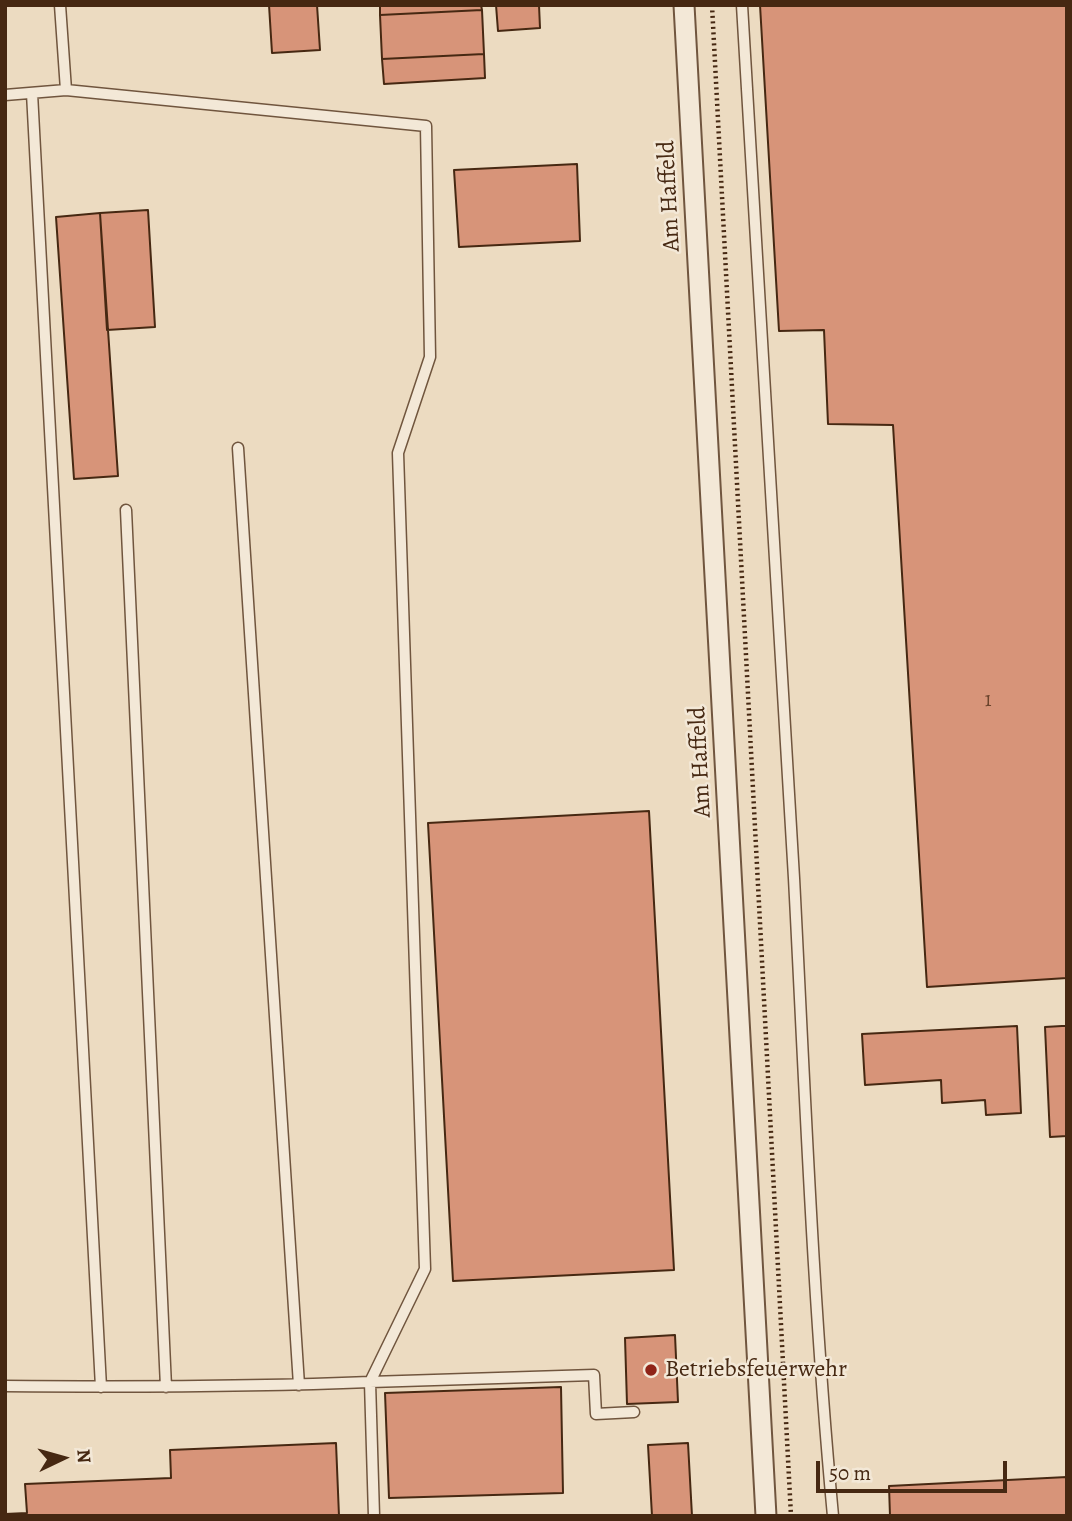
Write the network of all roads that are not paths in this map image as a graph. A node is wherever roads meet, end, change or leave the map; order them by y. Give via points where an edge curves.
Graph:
1 (60, 5) edge
2 (684, 5) edge
3 (742, 5) edge
4 (66, 90) junction
5 (32, 93) junction
6 (5, 95) edge
7 (238, 448) dead end
8 (126, 510) dead end
9 (370, 1382) junction
10 (299, 1385) junction
11 (5, 1386) edge
12 (102, 1387) junction
13 (166, 1387) junction
14 (634, 1412) dead end
15 (374, 1516) edge
16 (766, 1516) edge
17 (833, 1516) edge

1 - 4 lane
2 - 16 street, Am Haffeld
3 - 17 lane
4 - 5 lane
4 - 9 lane via 426,126 430,357 398,453 425,1269
5 - 6 lane
5 - 12 lane
7 - 10 lane
8 - 13 lane
9 - 10 lane
9 - 14 lane via 594,1375 596,1414
9 - 15 lane
10 - 13 lane
11 - 12 lane
12 - 13 lane

